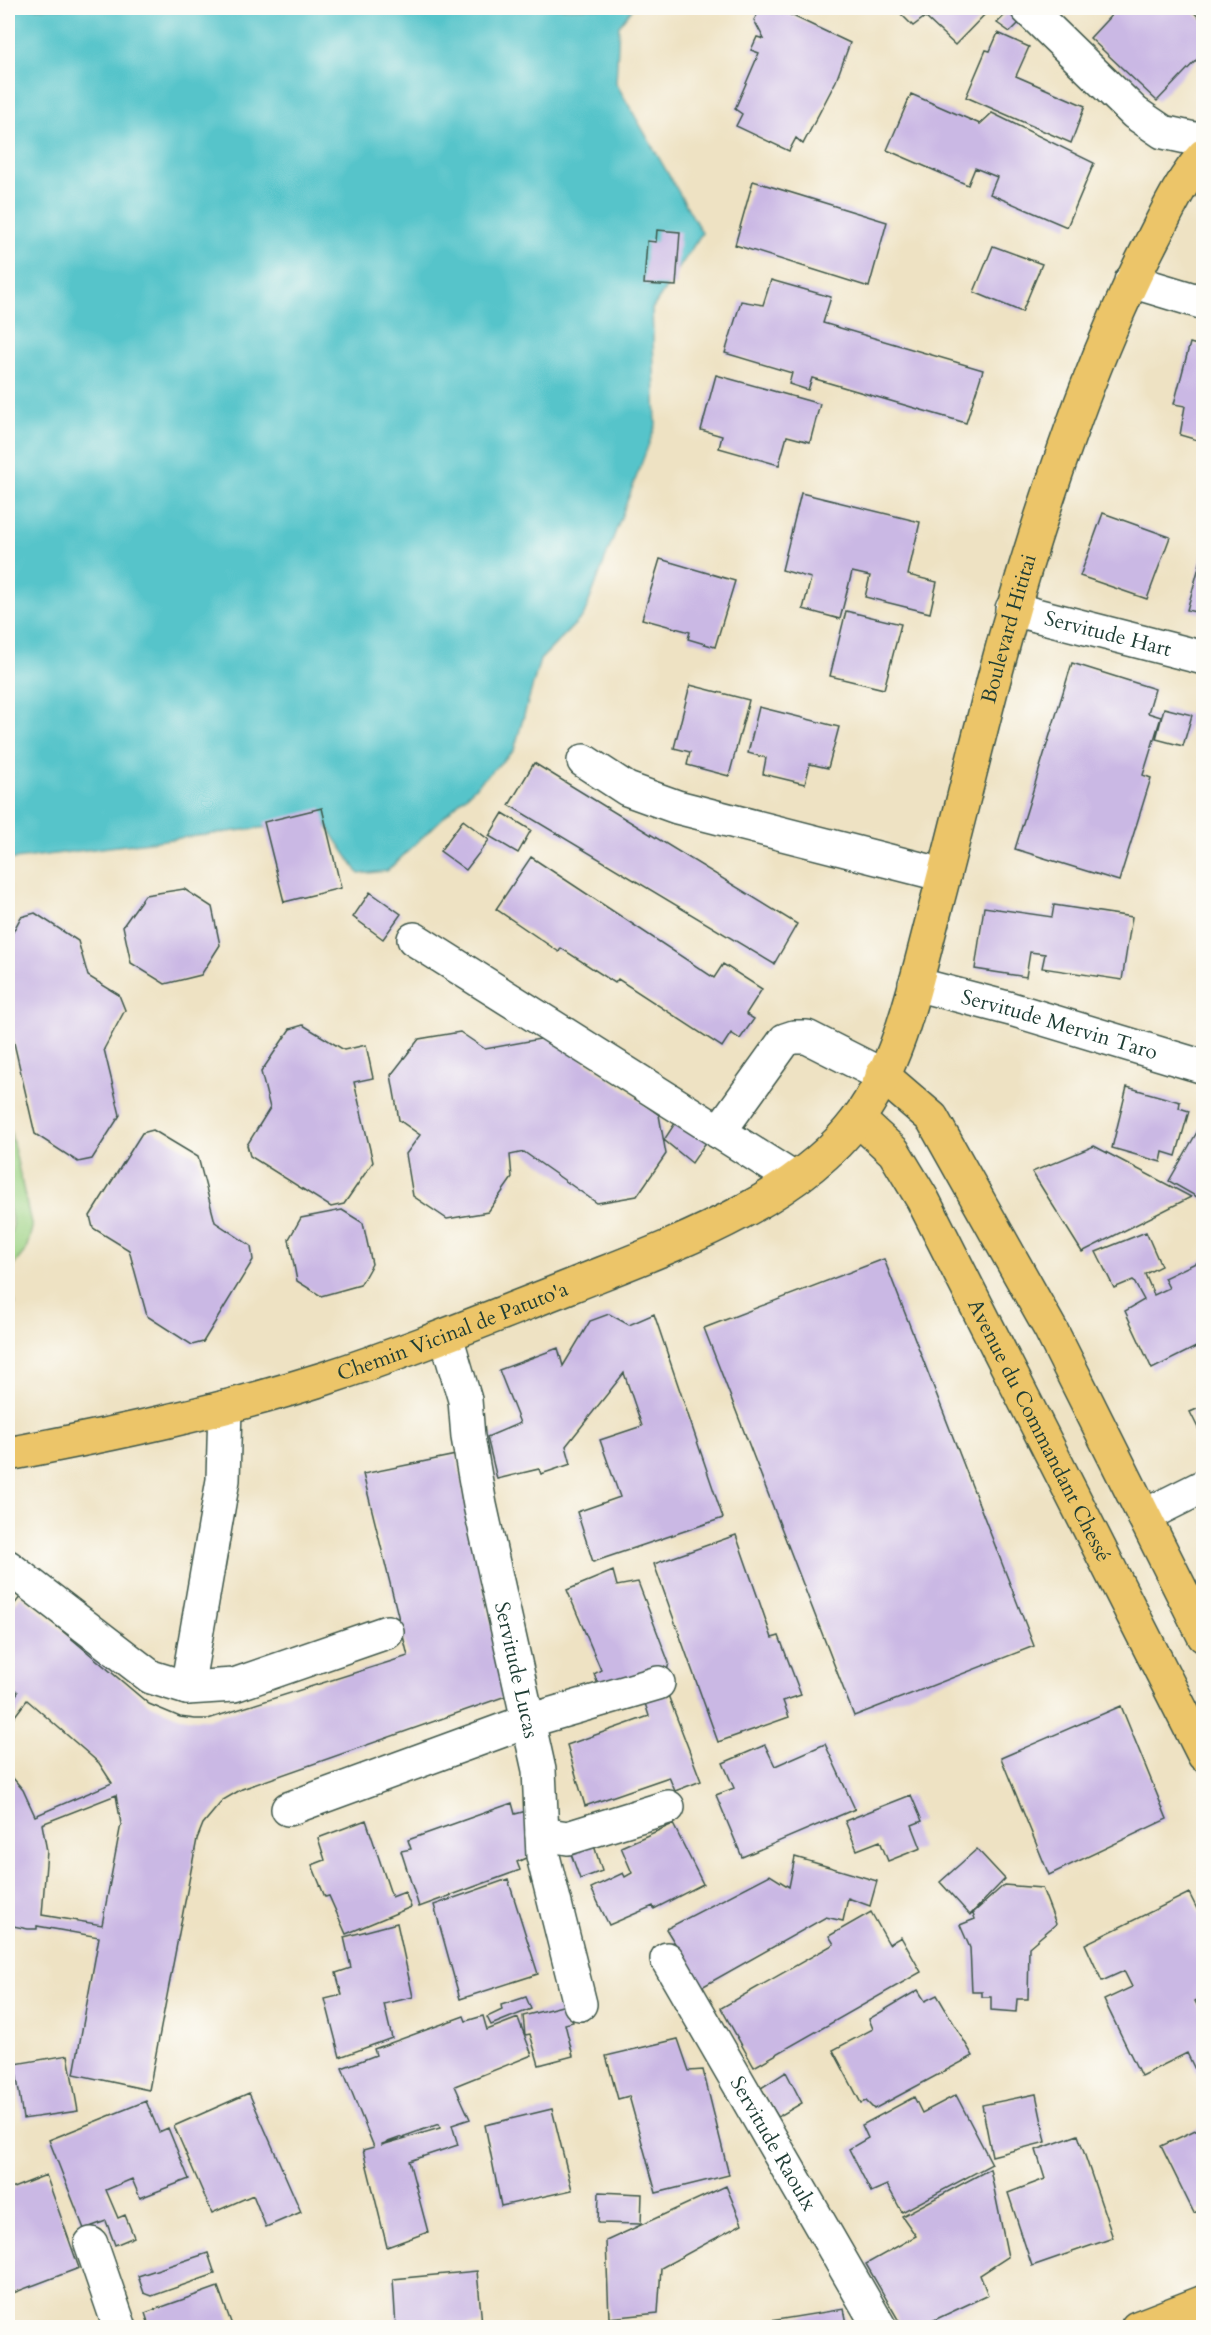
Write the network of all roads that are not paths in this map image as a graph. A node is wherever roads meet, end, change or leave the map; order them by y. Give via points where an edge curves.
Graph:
1 (1027, 8) edge
2 (1203, 141) edge
3 (1203, 155) edge
4 (1136, 271) junction
5 (1203, 280) edge
6 (1203, 303) edge
7 (1012, 609) junction
8 (1203, 658) edge
9 (584, 761) dead end
10 (944, 875) junction
11 (414, 939) dead end
12 (915, 984) junction
13 (1203, 1067) edge
14 (882, 1075) junction
15 (858, 1119) junction
16 (719, 1132) junction
17 (794, 1179) junction
18 (446, 1336) junction
19 (225, 1407) junction
20 (8, 1454) edge
21 (1203, 1486) edge
22 (1144, 1516) junction
23 (8, 1567) edge
24 (1201, 1625) edge
25 (387, 1632) dead end
26 (658, 1683) dead end
27 (187, 1688) junction
28 (528, 1722) junction
29 (1203, 1755) edge
30 (668, 1807) dead end
31 (288, 1809) dead end
32 (542, 1834) junction
33 (667, 1959) dead end
34 (580, 2004) dead end
35 (91, 2244) dead end
36 (1203, 2302) edge
37 (120, 2328) edge
38 (880, 2328) edge
39 (1137, 2328) edge

1 - 2 street via 1135,113 1163,132
3 - 4 main road, Boulevard Hititai via 1179,190
4 - 5 street
4 - 6 street
4 - 7 main road, Boulevard Hititai via 1065,442
7 - 8 street, Servitude Hart
7 - 10 main road, Boulevard Hititai
9 - 10 street via 627,789 677,807
10 - 12 main road, Boulevard Hititai
11 - 16 street
12 - 13 street, Servitude Mervin Taro
12 - 14 main road, Boulevard Hititai
14 - 15 main road, Boulevard Hititai
14 - 16 street via 807,1037 785,1040
14 - 22 main road via 932,1118 1051,1330
15 - 17 main road, Chemin Vicinal de Patuto'a
15 - 29 main road, Avenue du Commandant Chessé via 894,1152 923,1200
16 - 17 street
17 - 18 main road, Chemin Vicinal de Patuto'a via 759,1202 639,1259
18 - 19 main road, Chemin Vicinal de Patuto'a via 323,1379
18 - 28 street, Servitude Lucas via 465,1400 480,1505
19 - 20 main road, Chemin Vicinal de Patuto'a via 161,1424
19 - 27 street via 223,1480
21 - 22 street
22 - 24 main road
23 - 27 street via 151,1677
25 - 27 street via 234,1684
26 - 28 street
28 - 31 street
28 - 32 street, Servitude Lucas via 539,1770
30 - 32 street via 568,1838
32 - 34 street, Servitude Lucas via 543,1856
33 - 38 street, Servitude Raoulx
35 - 37 street
36 - 39 main road

